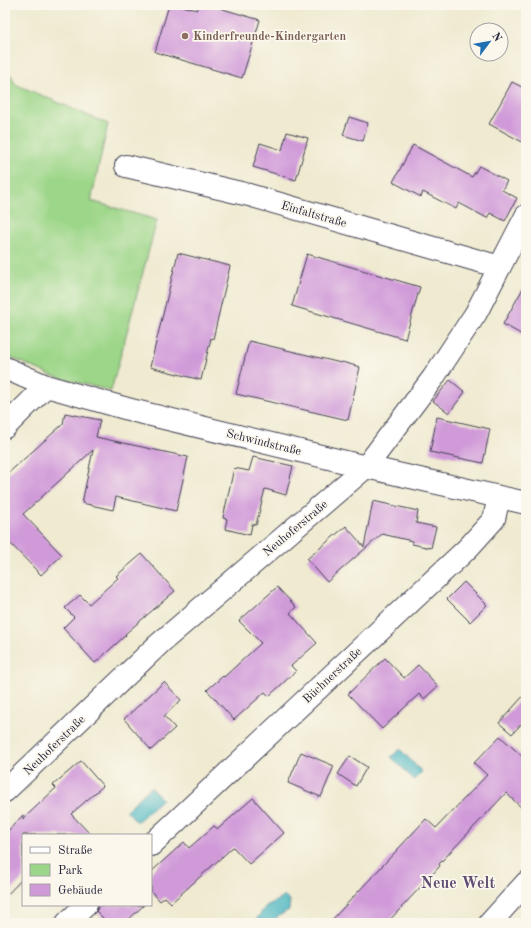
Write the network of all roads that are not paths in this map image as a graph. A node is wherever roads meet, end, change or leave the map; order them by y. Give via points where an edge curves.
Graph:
1 (126, 166) dead end
2 (526, 216) edge
3 (500, 267) junction
4 (5, 368) edge
5 (46, 386) junction
6 (5, 427) edge
7 (366, 467) junction
8 (499, 497) junction
9 (526, 503) edge
10 (5, 791) edge
11 (152, 844) edge
12 (526, 883) edge
13 (85, 906) edge
14 (67, 923) edge
15 (490, 923) edge

1 - 3 street, Einfaltstraße via 249,195
2 - 3 street, Neuhoferstraße
3 - 7 street, Neuhoferstraße via 476,313 433,378
4 - 5 street, Schwindstraße
5 - 6 street
5 - 7 street, Schwindstraße via 135,411
7 - 8 street, Schwindstraße
7 - 10 street, Neuhoferstraße via 159,644
8 - 9 street, Schwindstraße
8 - 11 street, Büchnerstraße via 494,519 468,548
12 - 15 street
13 - 14 street

